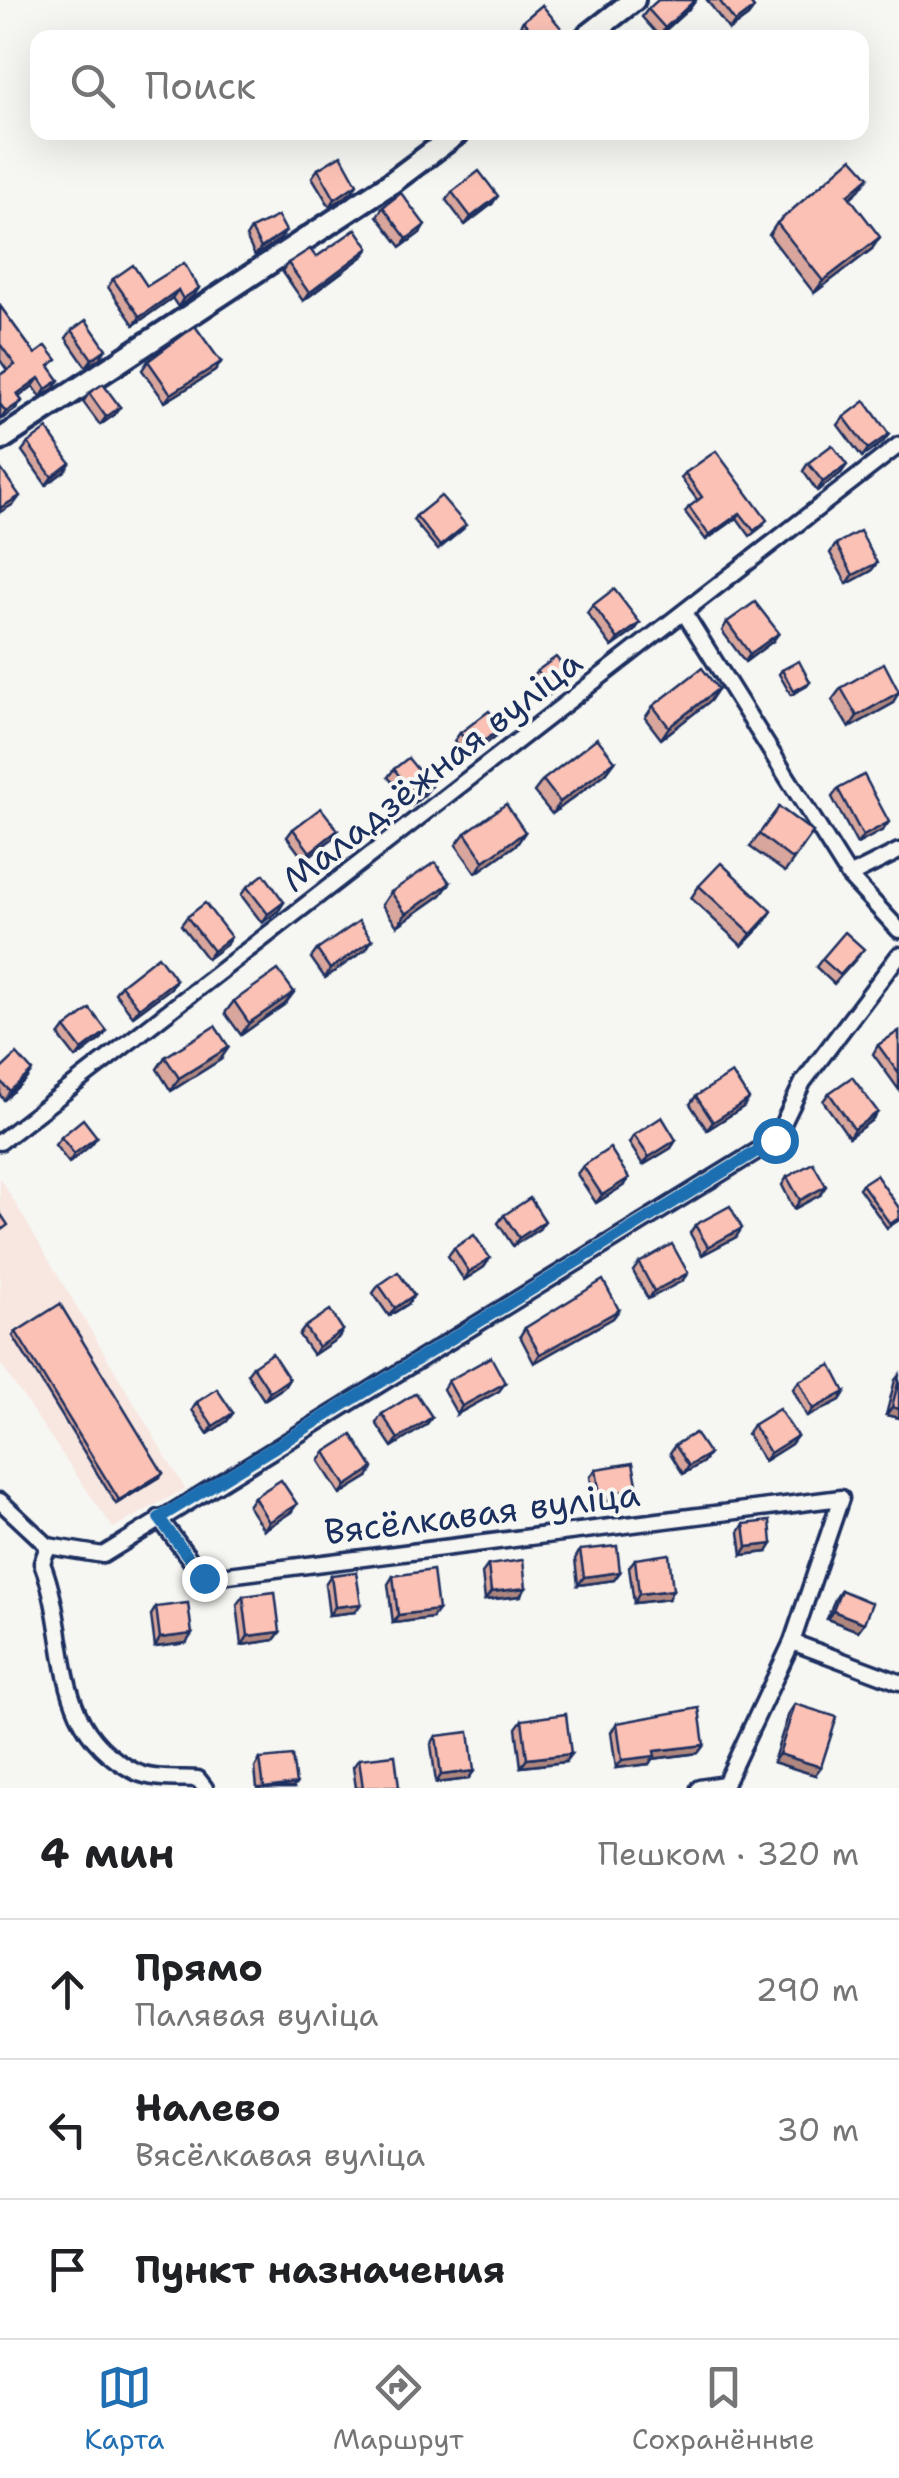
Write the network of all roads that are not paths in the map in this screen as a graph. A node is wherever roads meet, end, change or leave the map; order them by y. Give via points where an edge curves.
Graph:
1 (634, 0) edge
2 (595, 30) edge
3 (449, 140) edge
4 (0, 440) edge
5 (899, 444) edge
6 (685, 614) junction
7 (899, 851) edge
8 (848, 876) junction
9 (899, 930) edge
10 (899, 954) edge
11 (0, 1142) edge
12 (0, 1501) edge
13 (159, 1518) junction
14 (48, 1546) junction
15 (792, 1642) junction
16 (899, 1682) edge
17 (724, 1786) edge
18 (206, 1788) edge
19 (699, 1788) edge

1 - 2 street
3 - 4 street
5 - 6 street, Маладзёжная вуліца
6 - 8 street
6 - 11 street, Маладзёжная вуліца
7 - 8 street
8 - 9 street
10 - 13 street via 803,1082 775,1140
12 - 14 street
13 - 14 street via 102,1555
13 - 15 street, Вясёлкавая вуліца via 204,1578 841,1498
14 - 18 street via 42,1563 55,1597 63,1678 94,1742 139,1774 198,1780
15 - 16 street
15 - 17 street
17 - 19 street

